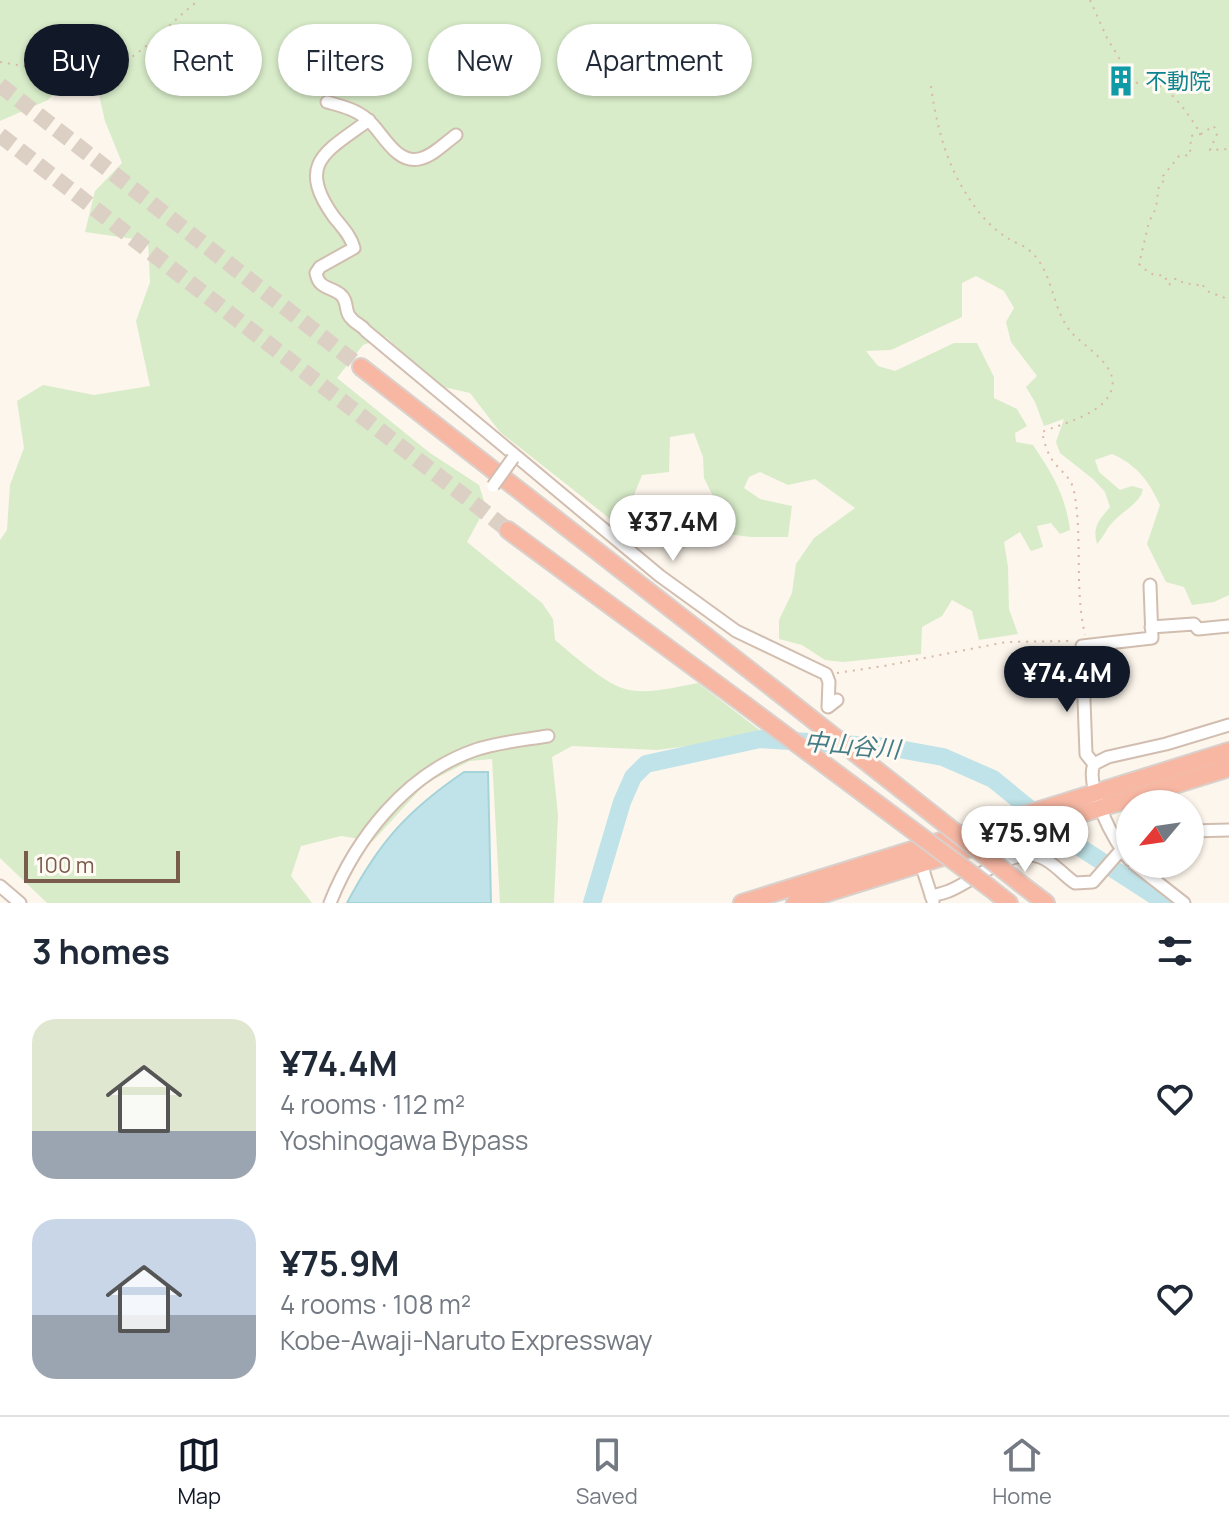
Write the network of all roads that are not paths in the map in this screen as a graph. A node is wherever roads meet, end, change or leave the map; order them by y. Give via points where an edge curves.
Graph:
1 (327, 102) dead end
2 (369, 120) junction
3 (456, 135) dead end
4 (361, 367) tunnel mouth
5 (514, 456) junction
6 (493, 486) dead end
7 (508, 530) tunnel mouth
8 (1150, 585) dead end
9 (1151, 627) junction
10 (1229, 629) edge
11 (837, 700) dead end
12 (1229, 725) edge
13 (548, 736) dead end
14 (1229, 751) edge
15 (1094, 764) junction
16 (1229, 768) edge
17 (1097, 792) junction
18 (1102, 809) junction
19 (1229, 830) edge
20 (1204, 831) edge
21 (1116, 838) edge
22 (1116, 857) edge
23 (921, 864) junction
24 (1152, 878) edge
25 (0, 886) edge
26 (932, 900) edge
27 (20, 903) edge
28 (330, 903) edge
29 (742, 903) edge
30 (795, 903) edge
31 (1009, 903) edge
32 (1046, 903) edge
33 (1184, 903) edge

1 - 2 street
2 - 3 street via 387,144 409,159 429,155
2 - 5 street via 330,149 316,168 315,181 354,248 320,267 317,280 345,300 352,321
4 - 32 highway, bridge
5 - 6 street, bridge
5 - 11 street via 736,631 826,674 828,707
7 - 31 highway, bridge
8 - 9 street
9 - 10 street via 1194,624 1198,629
9 - 15 street via 1152,638 1082,646 1086,754
12 - 15 street
13 - 28 street via 477,749 447,762 404,793 372,828
14 - 17 highway
15 - 17 street
16 - 18 highway
17 - 18 street
17 - 29 highway
18 - 21 street
18 - 23 highway
19 - 20 street
22 - 26 street via 1100,877 1083,885 1052,863 1028,855 988,868
23 - 26 street
23 - 30 highway
24 - 33 street
25 - 27 street

